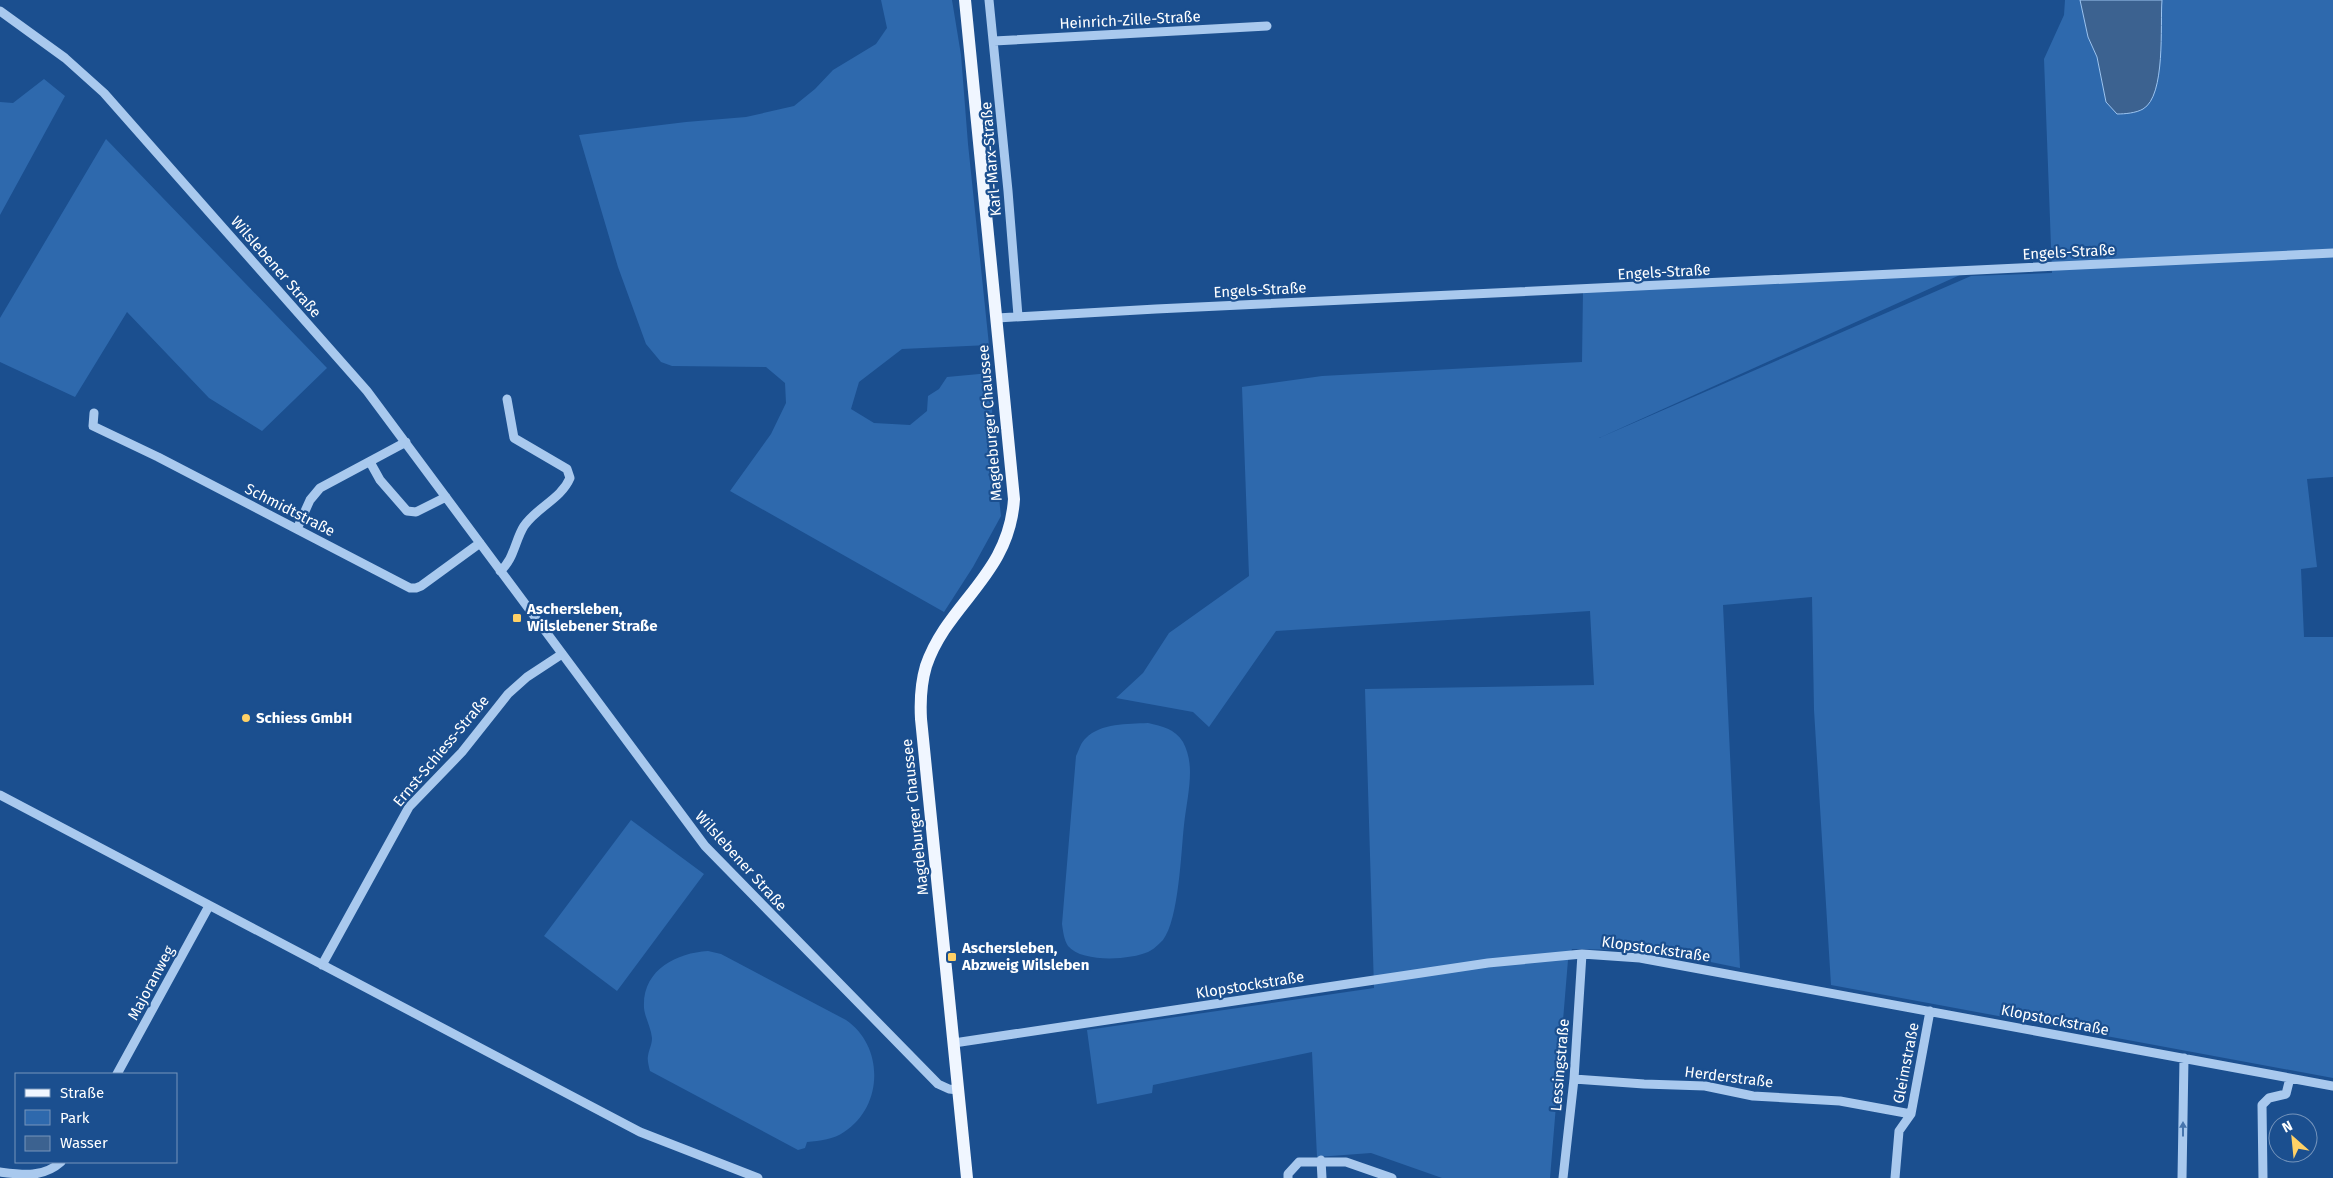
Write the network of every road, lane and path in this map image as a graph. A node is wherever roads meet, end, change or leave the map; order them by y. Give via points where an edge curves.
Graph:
1 (964, 0) edge
2 (988, 0) edge
3 (0, 10) edge
4 (1267, 26) dead end
5 (994, 41) junction
6 (2333, 253) edge
7 (1018, 316) junction
8 (997, 318) junction
9 (507, 399) dead end
10 (94, 413) dead end
11 (403, 438) junction
12 (370, 462) junction
13 (446, 497) junction
14 (297, 529) junction
15 (480, 543) junction
16 (500, 570) junction
17 (562, 654) junction
18 (0, 795) edge
19 (209, 906) junction
20 (1582, 954) junction
21 (322, 965) junction
22 (1930, 1011) junction
23 (954, 1042) junction
24 (2184, 1058) junction
25 (119, 1073) edge
26 (1574, 1078) junction
27 (2290, 1078) junction
28 (2333, 1086) edge
29 (959, 1090) junction
30 (1911, 1114) junction
31 (1321, 1160) junction
32 (60, 1163) edge
33 (0, 1172) edge
34 (758, 1178) edge
35 (967, 1178) edge
36 (1288, 1178) edge
37 (1322, 1178) edge
38 (1392, 1178) edge
39 (1562, 1178) edge
40 (1895, 1178) edge
41 (2182, 1178) edge
42 (2263, 1178) edge

1 - 8 main road, Magdeburger Chaussee
2 - 5 street, Karl-Marx-Straße
3 - 11 street, Wilslebener Straße via 66,58 115,104 345,366
4 - 5 street, Heinrich-Zille-Straße
5 - 7 street, Karl-Marx-Straße
6 - 7 street, Engels-Straße
7 - 8 street, Engels-Straße
8 - 23 main road, Magdeburger Chaussee via 1014,479 1013,515 1006,541 992,566 930,656 921,696
9 - 16 street via 514,438 567,469 570,478 560,493 524,526 510,559
10 - 14 street, Schmidtstraße via 93,426
11 - 12 street
11 - 13 street, Wilslebener Straße
12 - 13 street via 380,480 407,511 416,512
12 - 14 street via 320,488 310,500
13 - 15 street, Wilslebener Straße
14 - 15 street, Schmidtstraße via 410,588 416,588
15 - 16 street, Wilslebener Straße
16 - 17 street, Wilslebener Straße
17 - 21 street, Ernst-Schiess-Straße via 508,694 462,752 409,807
17 - 29 street, Wilslebener Straße via 686,822 725,869 938,1084
18 - 19 street
19 - 21 street
19 - 25 street, Majoranweg
20 - 22 street, Klopstockstraße via 1640,958
20 - 23 street, Klopstockstraße via 1519,959
20 - 26 street, Lessingstraße
21 - 34 street via 640,1132
22 - 24 street, Klopstockstraße
22 - 30 street, Gleimstraße
23 - 29 main road, Magdeburger Chaussee
24 - 27 street, Klopstockstraße
41 -> 24 street
26 - 30 street, Herderstraße via 1705,1086 1753,1096 1840,1101
26 - 39 street, Lessingstraße
27 - 28 street, Klopstockstraße
27 - 42 street via 2286,1094 2268,1098 2262,1105
29 - 35 main road, Magdeburger Chaussee
30 - 40 street, Gleimstraße via 1899,1131
31 - 36 street via 1299,1162
31 - 37 street
31 - 38 street via 1346,1162
32 - 33 street via 50,1172 21,1175

